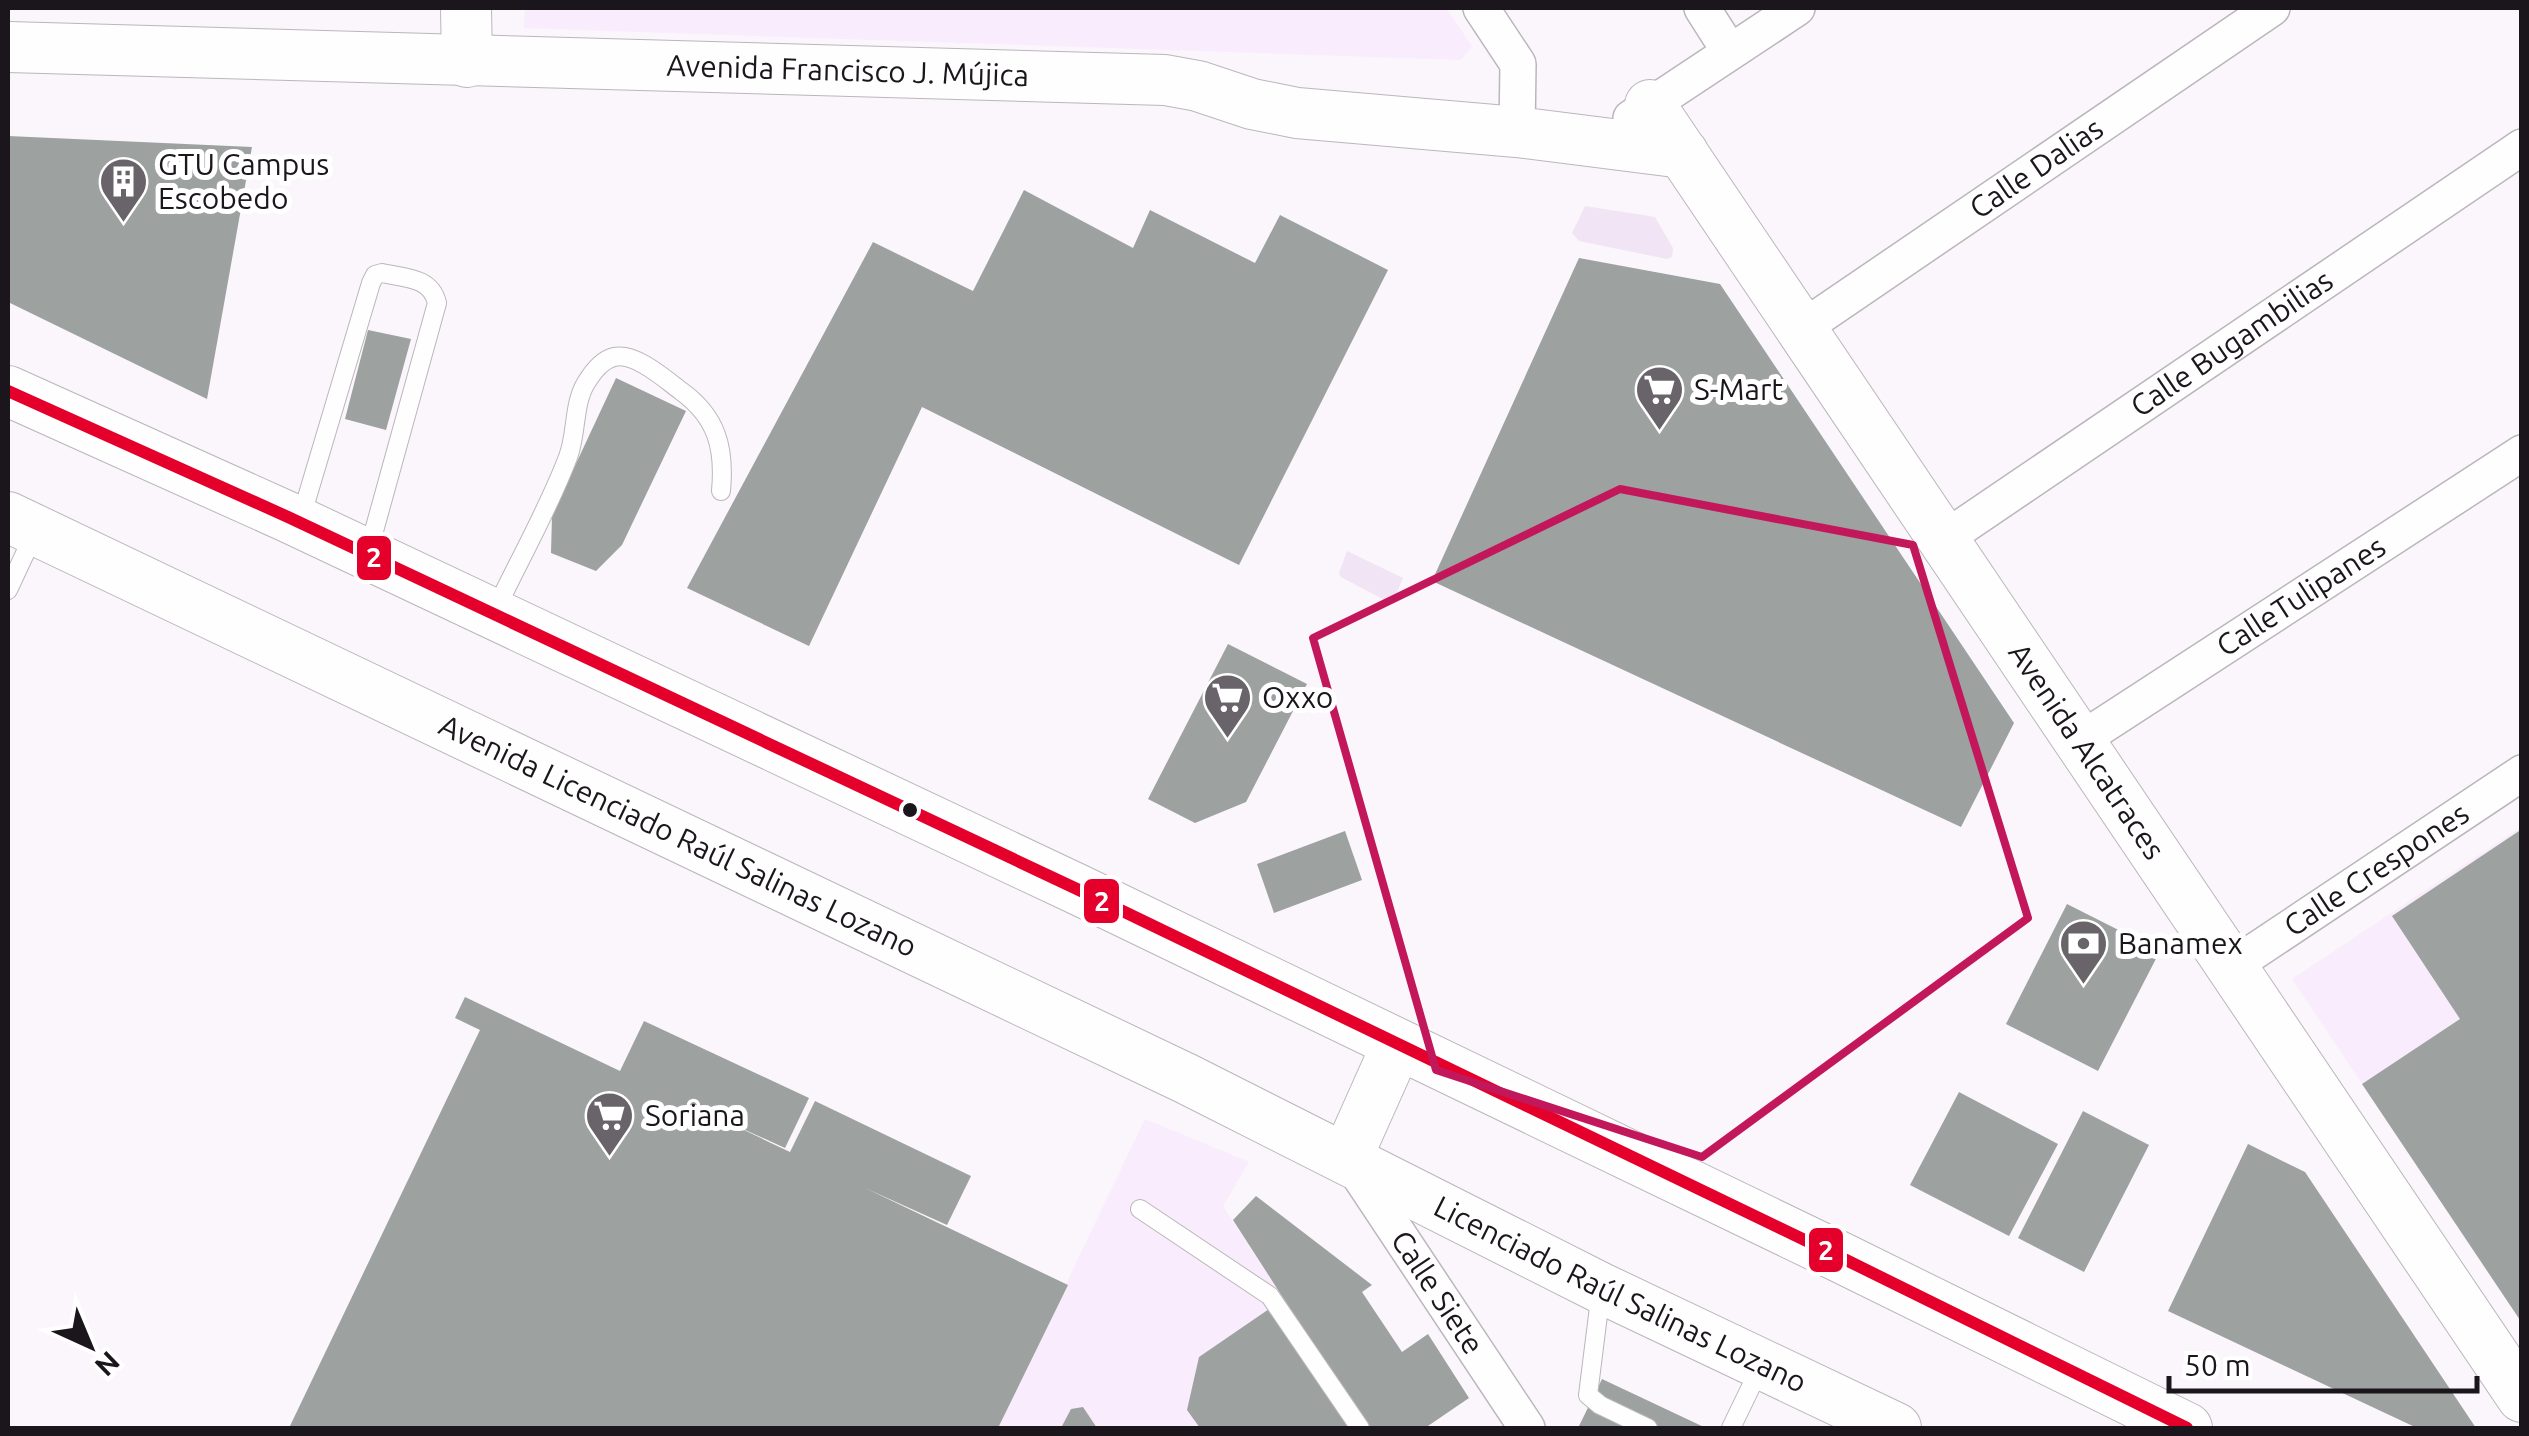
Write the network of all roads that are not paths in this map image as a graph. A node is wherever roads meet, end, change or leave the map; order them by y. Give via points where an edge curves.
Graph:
1 (466, 8) edge
2 (1481, 8) edge
3 (1702, 8) edge
4 (1797, 8) edge
5 (2272, 8) edge
6 (8, 46) edge
7 (1730, 52) junction
8 (467, 62) junction
9 (1650, 105) junction
10 (1517, 132) junction
11 (1595, 142) junction
12 (2522, 147) edge
13 (1683, 153) junction
14 (1801, 329) junction
15 (8, 392) edge
16 (2522, 453) edge
17 (721, 491) dead end
18 (300, 523) junction
19 (22, 524) edge
20 (1944, 540) junction
21 (368, 555) junction
22 (8, 590) edge
23 (494, 614) junction
24 (2079, 741) junction
25 (2522, 773) edge
26 (2231, 967) junction
27 (1397, 1045) junction
28 (1347, 1157) junction
29 (1140, 1208) dead end
30 (1601, 1288) junction
31 (1762, 1366) junction
32 (2522, 1397) edge
33 (1360, 1428) edge
34 (1527, 1428) edge
35 (1648, 1428) edge
36 (1730, 1428) edge
37 (1896, 1428) edge
38 (2187, 1428) edge

1 - 8 main road
2 - 10 street via 1518,64
3 - 7 street
4 - 7 street
5 - 14 street, Calle Dalias
6 - 8 main road, Avenida Francisco J. Mújica
7 - 9 street
8 - 10 main road, Avenida Francisco J. Mújica via 1165,80 1298,113
9 - 11 street
9 - 13 main road, Avenida Alcatraces
10 - 11 main road, Avenida Francisco J. Mújica
11 - 13 main road, Avenida Francisco J. Mújica
12 - 20 street, Calle Bugambilias
13 - 14 main road, Avenida Alcatraces
14 - 20 main road, Avenida Alcatraces
15 - 18 main road
16 - 24 street, CalleTulipanes
17 - 23 lane via 724,463 712,419 639,362 616,356 606,361 584,386 568,456
18 - 21 main road
18 - 21 lane via 370,283 382,273 428,284 436,303
19 - 22 lane
19 - 28 main road, Avenida Licenciado Raúl Salinas Lozano
20 - 24 main road, Avenida Alcatraces
21 - 23 main road
23 - 27 main road
24 - 26 main road, Avenida Alcatraces
25 - 26 street, Calle Crespones
26 - 32 main road, Avenida Alcatraces
27 - 28 main road
27 - 38 main road
28 - 30 main road, Licenciado Raúl Salinas Lozano
28 - 34 street, Calle Siete
29 - 33 lane via 1270,1296
30 - 31 main road, Licenciado Raúl Salinas Lozano
30 - 35 lane via 1588,1395
31 - 36 lane
31 - 37 main road, Licenciado Raúl Salinas Lozano

